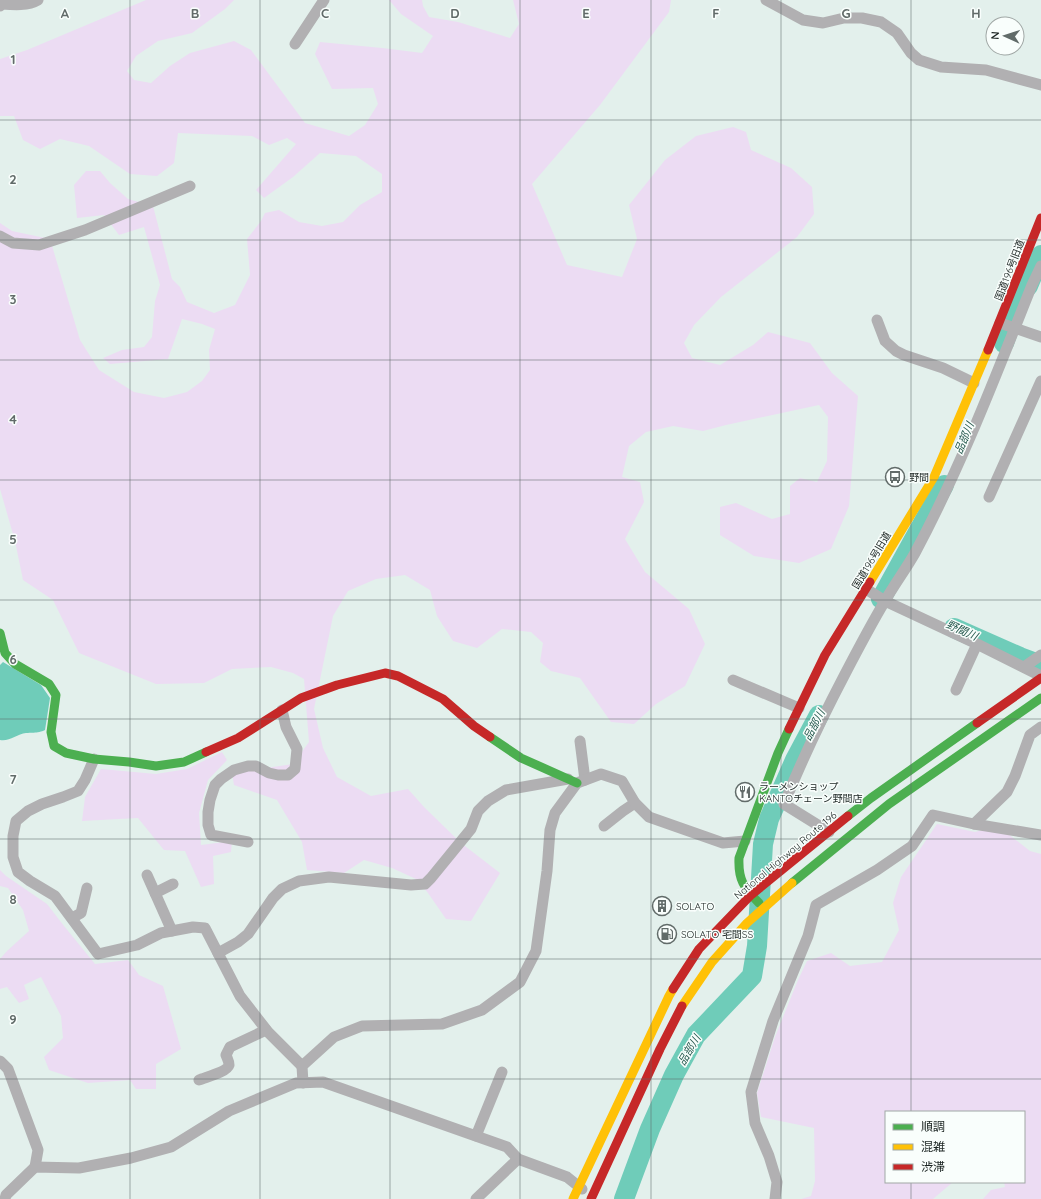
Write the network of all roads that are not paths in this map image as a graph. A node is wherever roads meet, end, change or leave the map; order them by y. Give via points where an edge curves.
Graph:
1 (38, 0) edge
2 (324, 0) edge
3 (766, 0) edge
4 (0, 6) edge
5 (295, 44) dead end
6 (1041, 85) edge
7 (190, 186) dead end
8 (1041, 218) edge
9 (0, 236) edge
10 (1041, 266) edge
11 (877, 320) dead end
12 (1000, 323) junction
13 (1015, 328) junction
14 (1041, 338) edge
15 (1041, 381) edge
16 (974, 383) junction
17 (989, 497) dead end
18 (866, 589) junction
19 (885, 600) junction
20 (0, 633) edge
21 (978, 644) junction
22 (1041, 655) edge
23 (1024, 667) junction
24 (1041, 677) edge
25 (733, 680) dead end
26 (956, 690) dead end
27 (1041, 698) edge
28 (799, 708) junction
29 (282, 710) junction
30 (1041, 727) edge
31 (580, 741) dead end
32 (94, 759) junction
33 (577, 781) junction
34 (634, 804) junction
35 (974, 824) junction
36 (604, 826) dead end
37 (829, 832) junction
38 (1041, 835) edge
39 (745, 841) junction
40 (248, 842) dead end
41 (147, 875) dead end
42 (173, 884) dead end
43 (87, 888) dead end
44 (155, 893) junction
45 (749, 895) junction
46 (764, 908) junction
47 (72, 918) junction
48 (172, 931) junction
49 (218, 953) junction
50 (266, 1030) junction
51 (0, 1061) edge
52 (302, 1066) junction
53 (502, 1072) dead end
54 (199, 1080) dead end
55 (303, 1083) junction
56 (476, 1136) junction
57 (518, 1159) junction
58 (35, 1168) junction
59 (579, 1186) junction
60 (4, 1195) edge
61 (476, 1199) edge
62 (573, 1199) edge
63 (592, 1199) edge
64 (776, 1199) edge

1 - 4 street via 33,3
2 - 5 street
3 - 6 street via 803,20 823,23 844,18 862,18 881,22 897,33 919,60 941,67 986,70
7 - 9 street via 85,230 39,245 13,243
8 - 12 main road, 国道196号旧道
10 - 13 street
11 - 16 street via 885,340 896,351 943,368
12 - 13 street
12 - 16 main road, 国道196号旧道
13 - 14 street
13 - 19 street via 964,453 938,508
15 - 17 street
16 - 18 main road, 国道196号旧道 via 934,477
18 - 19 street
18 - 28 main road, 国道196号旧道 via 825,655
19 - 21 street
19 - 37 street via 817,728 784,804
20 - 32 main road via 5,653 15,664 49,684 56,695 51,732 54,746 66,753
21 - 23 street
21 - 26 street
22 - 23 street
23 - 24 street
24 - 37 main road, National Highway Route 196 via 871,798
25 - 28 street
27 - 46 main road via 889,804
28 - 39 main road, 国道196号旧道 via 778,753
29 - 32 main road via 238,738 184,762 156,766
29 - 33 main road via 301,698 337,685 385,673 398,676 443,699 474,726 521,758
29 - 40 street via 296,749 295,770 288,775 278,775 256,766 234,770 215,785 210,800 208,819 211,835
30 - 35 street via 1030,734 1016,776 1007,792
31 - 33 street
32 - 47 street via 78,791 28,811 16,821 13,836 13,857 18,872 55,896
33 - 34 street via 601,774 622,781
33 - 49 street via 506,790 488,801 478,811 471,829 425,884 411,885 329,877 300,881 282,889 248,934
33 - 52 street via 555,813 550,830 548,871 536,951 520,982 482,1010 442,1024 362,1026 341,1034 334,1037
34 - 36 street
34 - 39 street via 649,817 723,843
35 - 38 street
35 - 64 street via 933,815 912,846 877,870 816,905 808,936 772,1021 751,1092 755,1123 777,1182
37 - 45 main road, National Highway Route 196
39 - 45 main road, 国道196号旧道 via 738,868 739,877
41 - 44 street
42 - 44 street
43 - 47 street via 81,913
44 - 48 street
45 - 46 main road, 国道196号旧道
45 - 59 main road, National Highway Route 196 via 699,949 669,996
46 - 63 main road via 712,962 684,1003 660,1049
47 - 48 street via 98,954 137,945 161,933
48 - 49 street via 193,927 205,928
49 - 50 street via 240,996
50 - 52 street
50 - 54 street via 230,1047 226,1055 229,1062 225,1070
51 - 58 street via 8,1069 38,1150
52 - 55 street
53 - 56 street
55 - 56 street via 323,1082
55 - 58 street via 296,1083 229,1111 171,1147 79,1168
56 - 57 street via 507,1147
57 - 59 street via 567,1177
57 - 61 street
58 - 60 street
59 - 62 main road, National Highway Route 196
59 - 63 street

